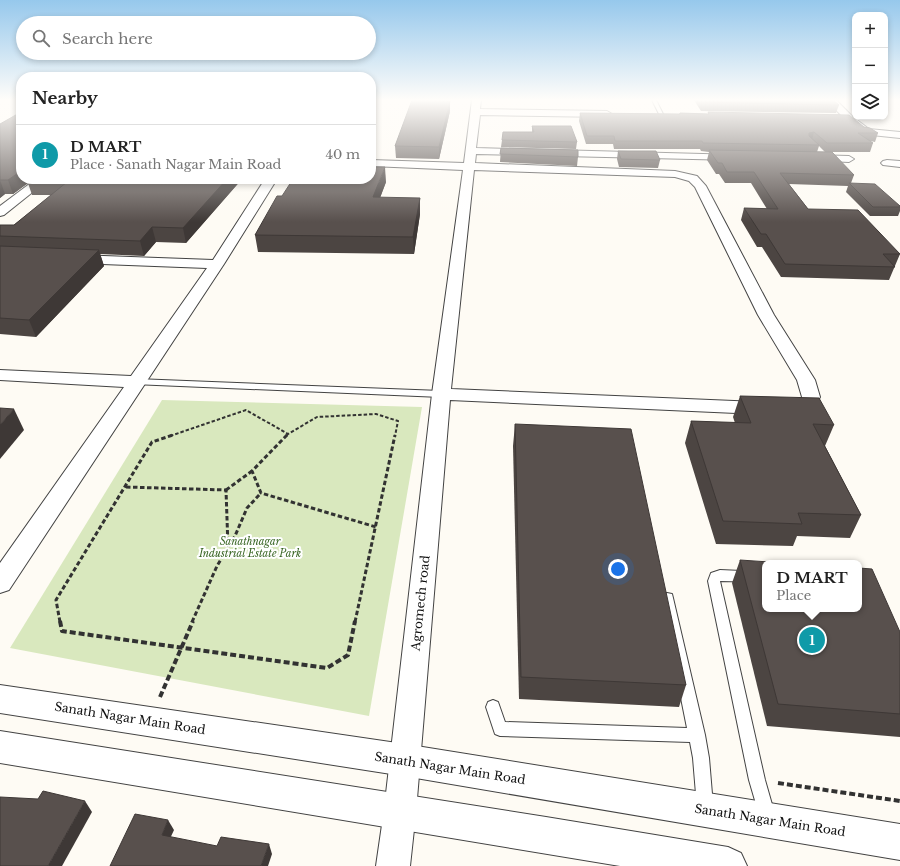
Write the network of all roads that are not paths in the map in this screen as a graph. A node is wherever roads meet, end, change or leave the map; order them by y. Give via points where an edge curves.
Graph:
1 (471, 140) edge
2 (746, 157) edge
3 (469, 158) junction
4 (802, 158) edge
5 (849, 159) dead end
6 (376, 163) edge
7 (887, 163) dead end
8 (900, 164) edge
9 (36, 184) edge
10 (268, 184) edge
11 (0, 212) edge
12 (62, 258) edge
13 (217, 264) junction
14 (0, 375) edge
15 (136, 382) junction
16 (441, 394) junction
17 (762, 577) edge
18 (0, 582) edge
19 (666, 589) edge
20 (0, 698) edge
21 (493, 707) dead end
22 (697, 735) junction
23 (0, 747) edge
24 (404, 760) junction
25 (705, 810) junction
26 (400, 811) junction
27 (768, 820) junction
28 (900, 842) edge
29 (393, 866) edge
30 (728, 866) edge

1 - 3 street, Agromech road
2 - 3 street
3 - 6 street
3 - 16 street, Agromech road
3 - 16 street via 675,174 693,178 700,186 766,315 806,380 811,397 805,407 779,409
4 - 5 street via 822,155
7 - 8 street
9 - 11 street
10 - 13 street
12 - 13 street
13 - 15 street
14 - 15 street
15 - 16 lane
15 - 18 street
16 - 24 street, Agromech road
17 - 27 lane via 720,575 715,576 714,581
19 - 22 lane
20 - 24 street, Sanath Nagar Main Road
21 - 22 lane via 500,729
22 - 25 lane
23 - 26 street
24 - 25 street, Sanath Nagar Main Road
24 - 26 street, Agromech road
25 - 27 street, Sanath Nagar Main Road
26 - 29 street, Agromech road
26 - 30 street
27 - 28 street, Sanath Nagar Main Road

